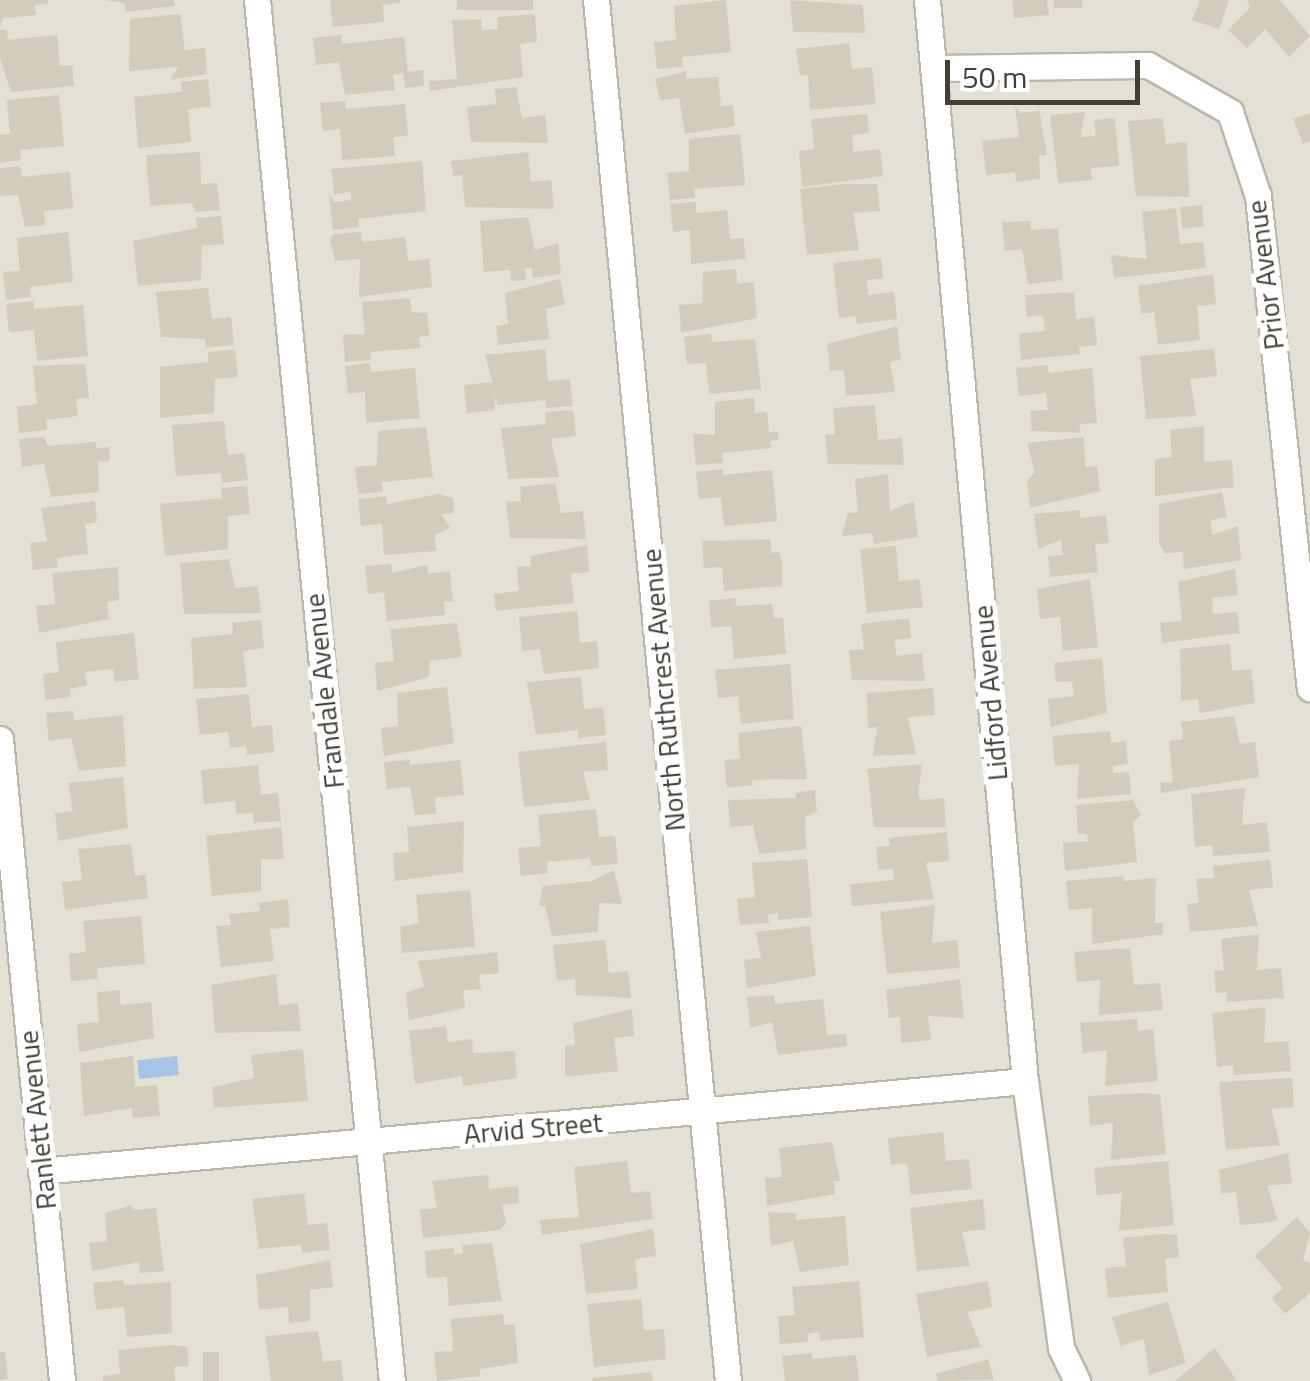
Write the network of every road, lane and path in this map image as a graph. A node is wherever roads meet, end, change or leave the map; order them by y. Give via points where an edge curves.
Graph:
1 (257, 0) edge
2 (596, 0) edge
3 (927, 0) edge
4 (934, 68) junction
5 (1310, 688) edge
6 (0, 739) edge
7 (1025, 1081) junction
8 (703, 1112) junction
9 (368, 1143) junction
10 (41, 1171) junction
11 (62, 1381) edge
12 (392, 1381) edge
13 (728, 1381) edge
14 (1077, 1381) edge

1 - 9 street, Frandale Avenue
2 - 8 street, North Ruthcrest Avenue
3 - 4 street, Lidford Avenue
4 - 5 street, Prior Avenue via 1148,65 1230,112 1258,196
4 - 7 street, Lidford Avenue
6 - 10 street, Ranlett Avenue
7 - 8 street, Arvid Street
7 - 14 street, Lidford Avenue via 1061,1348
8 - 9 street, Arvid Street
8 - 13 street, North Ruthcrest Avenue
9 - 10 street, Arvid Street
9 - 12 street, Frandale Avenue
10 - 11 street, Ranlett Avenue

